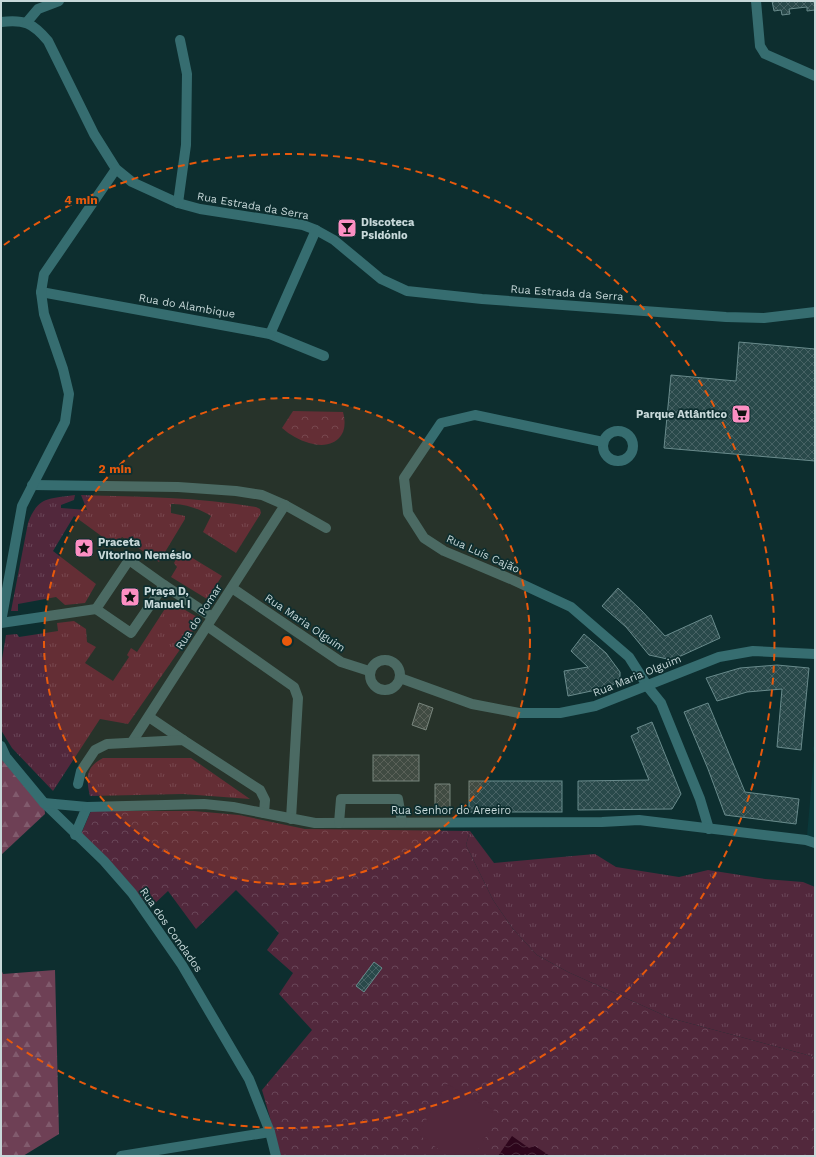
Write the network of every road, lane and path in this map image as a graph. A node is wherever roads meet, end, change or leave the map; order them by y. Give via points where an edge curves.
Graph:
1 (59, 1) edge
2 (756, 1) edge
3 (1, 22) edge
4 (27, 22) junction
5 (180, 40) dead end
6 (815, 76) edge
7 (116, 169) junction
8 (178, 203) junction
9 (316, 230) junction
10 (41, 292) junction
11 (815, 312) edge
12 (270, 334) junction
13 (324, 356) dead end
14 (603, 442) dead end
15 (32, 485) junction
16 (285, 505) junction
17 (326, 528) dead end
18 (164, 585) junction
19 (232, 588) junction
20 (96, 609) junction
21 (210, 621) junction
22 (1, 623) edge
23 (815, 654) edge
24 (369, 671) junction
25 (400, 678) junction
26 (648, 687) junction
27 (149, 717) junction
28 (183, 740) junction
29 (132, 742) junction
30 (1, 746) edge
31 (78, 784) dead end
32 (44, 803) junction
33 (87, 807) junction
34 (264, 813) junction
35 (291, 819) junction
36 (402, 822) junction
37 (339, 823) junction
38 (709, 829) junction
39 (75, 834) junction
40 (815, 843) edge
41 (270, 1132) junction
42 (163, 1153) edge
43 (121, 1156) edge
44 (276, 1156) edge

1 - 4 street via 38,9
2 - 6 street via 760,46 765,54
3 - 4 street
4 - 7 street, Rua Estrada da Serra via 40,30 48,41 94,134
5 - 8 street via 187,74 186,145
7 - 8 street, Rua Estrada da Serra via 132,182
7 - 10 street via 44,274
8 - 9 street, Rua Estrada da Serra via 200,209 302,225
9 - 11 street, Rua Estrada da Serra via 334,240 381,279 407,291 482,299 764,318
9 - 12 street
10 - 12 street, Rua do Alambique
10 - 15 street via 44,314 69,394 65,422
12 - 13 street, Rua do Alambique
14 - 26 street, Rua Luís Cajão via 475,415 441,423 404,478 408,513 424,538 444,551 571,607 629,657
15 - 16 street via 228,490 262,495
15 - 22 street via 22,506
16 - 17 street
16 - 19 street, Rua do Pomar
18 - 20 street via 131,633
18 - 20 street via 129,560
18 - 21 street
19 - 21 street, Rua do Pomar
19 - 24 street, Rua Maria Olguim via 341,662
20 - 22 street
21 - 27 street, Rua do Pomar
21 - 35 street via 294,687 298,698
23 - 26 street, Rua Maria Olguim via 753,651 719,657
24 - 25 street via 371,683 381,690 393,688
24 - 25 street via 376,661 388,659 398,666
25 - 26 street, Rua Maria Olguim via 472,704 520,713 560,713 595,706
26 - 38 street, Rua Luís Cajão via 661,702 700,799
27 - 28 street
27 - 29 street, Rua do Pomar
28 - 29 street
28 - 34 street via 260,790 265,800
29 - 31 street via 107,744 95,750 81,771
30 - 32 street, Rua dos Condados via 6,757
32 - 33 street, Rua Senhor do Areeiro
32 - 39 street, Rua dos Condados
33 - 34 street, Rua Senhor do Areeiro via 204,804
33 - 39 street
34 - 35 street, Rua Senhor do Areeiro
35 - 37 street, Rua Senhor do Areeiro
36 - 37 street, Rua Senhor do Areeiro
36 - 37 street via 398,799 368,798 341,799
36 - 38 street, Rua Senhor do Areeiro via 639,820
38 - 40 street, Rua Senhor do Areeiro
39 - 41 street, Rua dos Condados via 104,861 132,893 182,965 249,1079
41 - 42 street
41 - 44 street, Rua dos Condados
42 - 43 street

